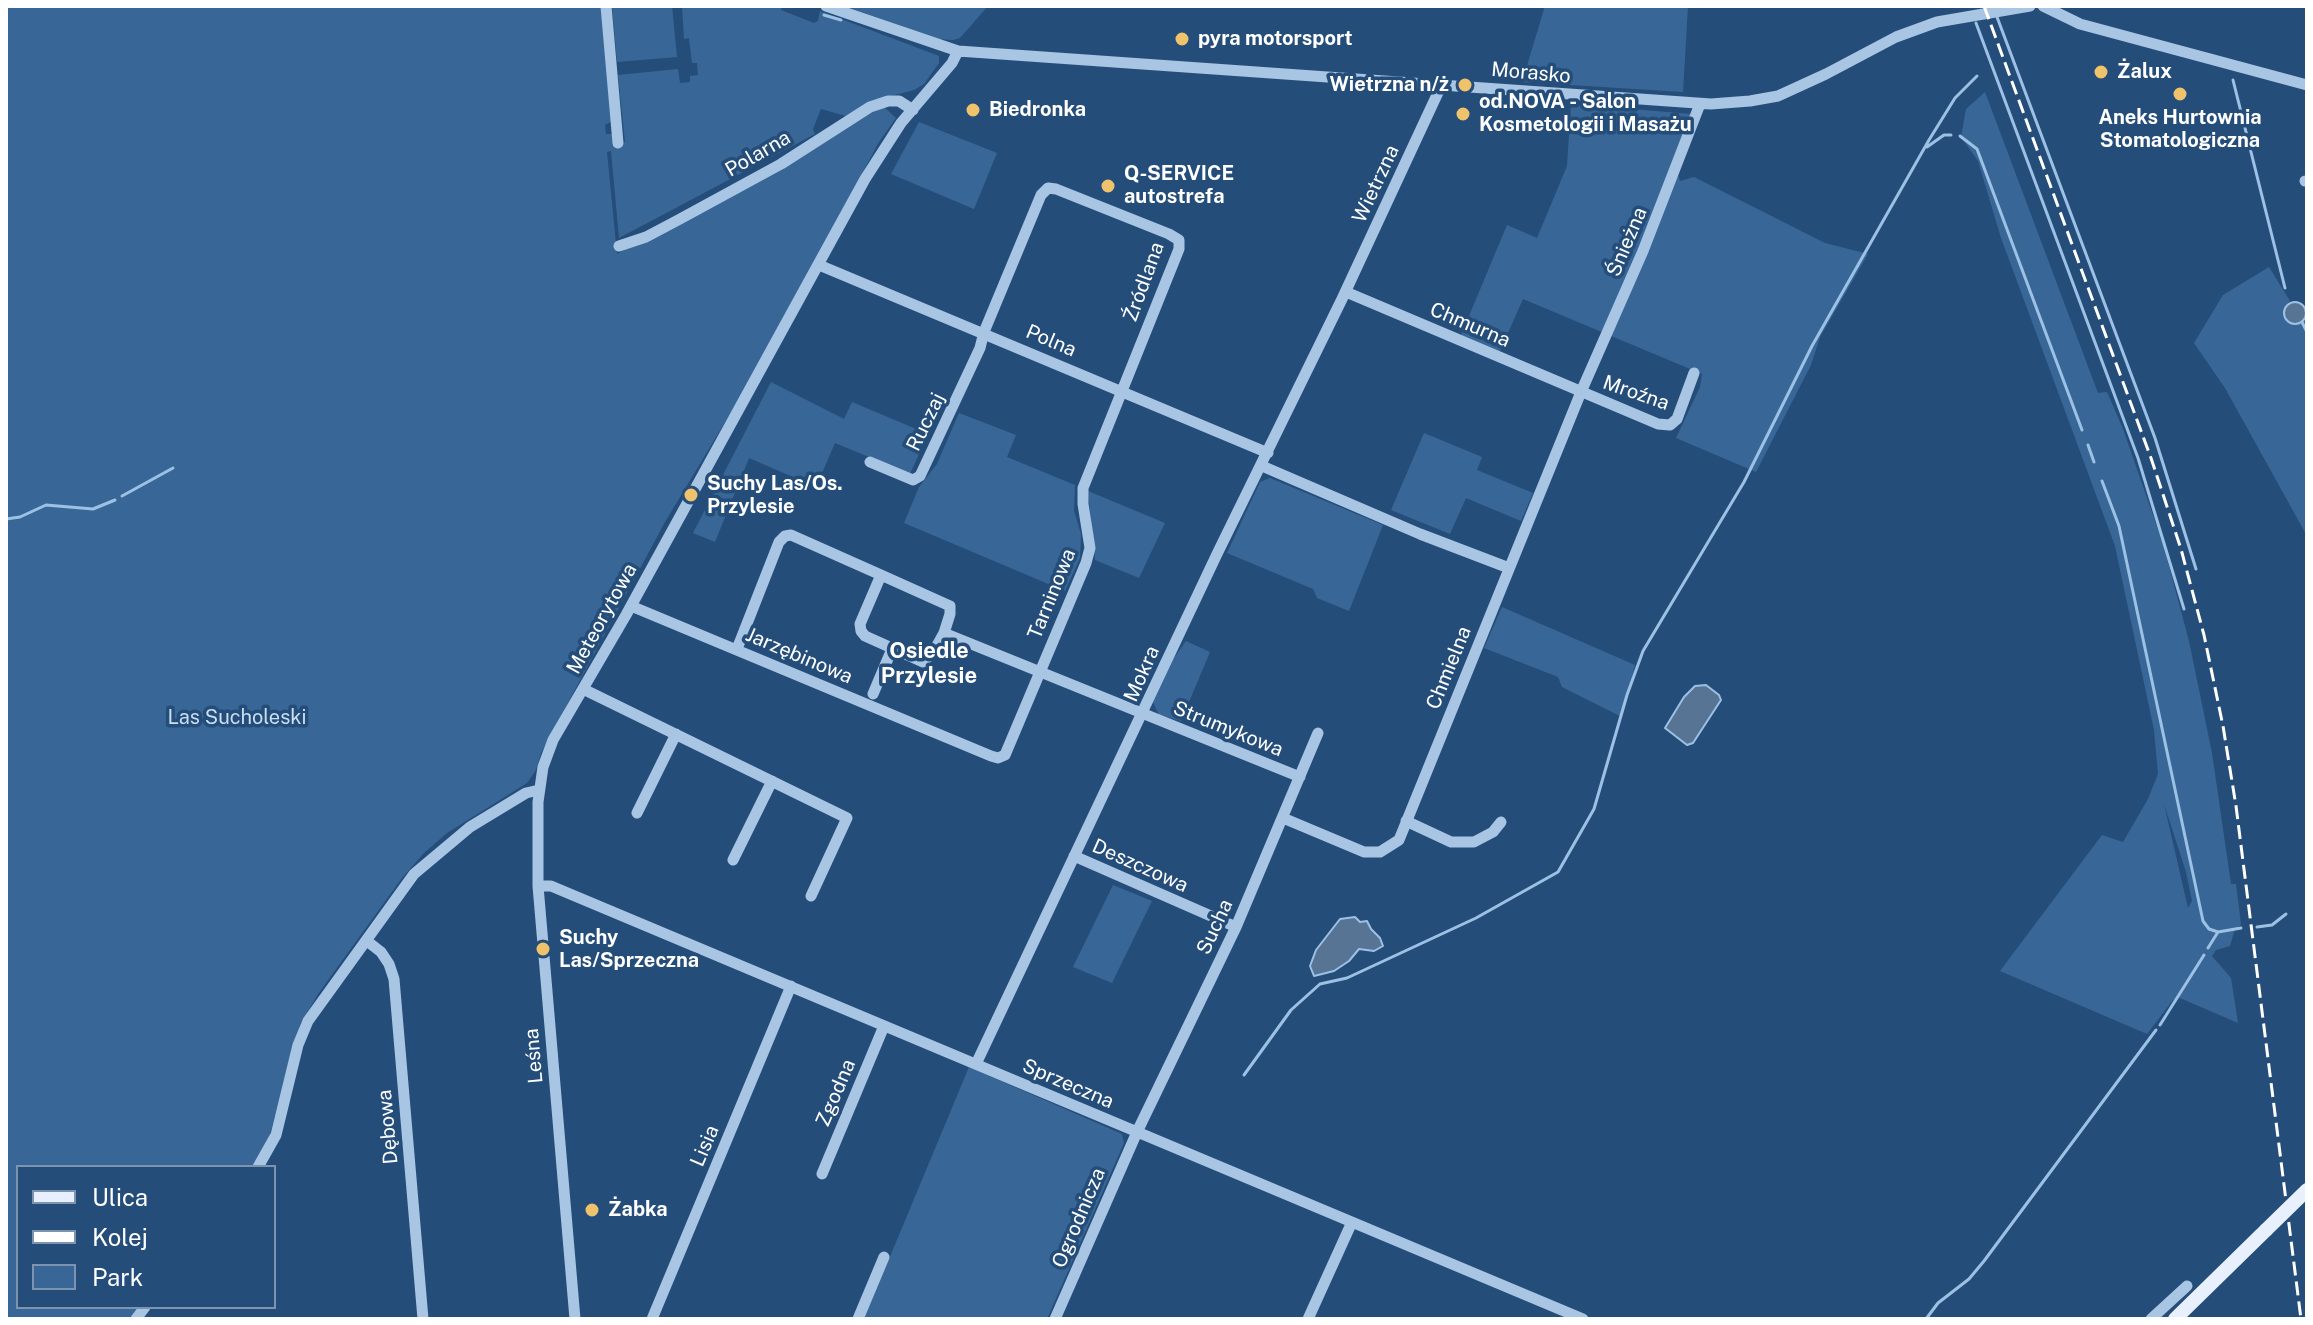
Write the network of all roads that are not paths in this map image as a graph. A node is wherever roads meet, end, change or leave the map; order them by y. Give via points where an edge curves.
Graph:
1 (606, 6) edge
2 (826, 6) edge
3 (2030, 6) edge
4 (2043, 6) edge
5 (958, 51) junction
6 (1442, 84) junction
7 (2307, 85) edge
8 (1700, 104) junction
9 (913, 110) junction
10 (618, 143) dead end
11 (619, 246) dead end
12 (819, 265) junction
13 (1344, 295) junction
14 (984, 332) junction
15 (1694, 373) dead end
16 (1122, 391) junction
17 (1581, 392) junction
18 (1268, 453) junction
19 (870, 462) dead end
20 (1262, 466) junction
21 (1509, 568) junction
22 (881, 575) junction
23 (631, 606) junction
24 (944, 633) junction
25 (737, 649) junction
26 (892, 649) junction
27 (1040, 673) junction
28 (585, 690) junction
29 (873, 694) dead end
30 (1143, 715) junction
31 (1318, 733) dead end
32 (676, 734) junction
33 (998, 758) joint
34 (1300, 777) junction
35 (772, 781) junction
36 (539, 790) junction
37 (637, 813) dead end
38 (1283, 818) junction
39 (1406, 821) junction
40 (1501, 822) dead end
41 (1074, 856) junction
42 (733, 860) dead end
43 (538, 886) junction
44 (811, 896) dead end
45 (1236, 927) junction
46 (367, 941) junction
47 (791, 986) junction
48 (884, 1026) junction
49 (976, 1064) junction
50 (1137, 1132) junction
51 (259, 1165) edge
52 (822, 1174) dead end
53 (2307, 1190) edge
54 (1352, 1222) junction
55 (884, 1257) dead end
56 (2187, 1286) dead end
57 (423, 1319) edge
58 (575, 1319) edge
59 (652, 1319) edge
60 (858, 1319) edge
61 (1055, 1319) edge
62 (1308, 1319) edge
63 (1583, 1319) edge
64 (2151, 1319) edge
65 (2175, 1319) edge

1 - 10 street
2 - 5 street, Morasko
3 - 8 street, Morasko via 1919,28 1778,96
4 - 7 street via 2080,24
5 - 6 street, Morasko
5 - 9 street, Meteorytowa
6 - 8 street, Morasko
6 - 13 street, Wietrzna
8 - 17 street, Śnieżna
9 - 11 street, Polarna via 899,101 870,107 781,164 646,237
9 - 12 street, Meteorytowa via 865,179
12 - 14 street, Polna
12 - 23 street, Meteorytowa
13 - 17 street, Chmurna
13 - 18 street, Mokra
14 - 16 street, Polna
14 - 16 street, Źródlana via 1048,188 1169,234 1179,240 1179,249
14 - 19 street, Ruczaj via 920,476 913,480
15 - 17 street, Mroźna via 1670,425
16 - 18 street, Polna
16 - 27 street, Tarninowa via 1083,488 1090,548 1086,563
17 - 21 street, Chmielna
18 - 20 street, Mokra
20 - 21 street
20 - 30 street, Mokra
21 - 39 street, Chmielna
22 - 24 street via 950,606
22 - 25 street via 785,536
22 - 26 street via 861,631
23 - 25 street, Jarzębinowa
23 - 28 street, Meteorytowa
24 - 26 street via 923,662
24 - 27 street, Strumykowa
25 - 33 street, Jarzębinowa
26 - 29 street
27 - 30 street, Strumykowa
27 - 33 street, Tarninowa via 1005,755
28 - 32 street
28 - 36 street, Meteorytowa via 550,748
30 - 34 street, Strumykowa
30 - 41 street, Mokra
31 - 34 street, Sucha
32 - 35 street
32 - 37 street
34 - 38 street, Sucha
35 - 42 street
35 - 44 street via 847,818
36 - 43 street, Leśna
36 - 46 street via 470,827 423,864
38 - 39 street, Chmielna via 1364,852 1380,852 1399,840
38 - 45 street, Sucha
39 - 40 street via 1451,842 1474,842
41 - 45 street, Deszczowa
41 - 49 street, Mokra
43 - 47 street, Sprzeczna via 551,886
43 - 58 street, Leśna
45 - 50 street, Sucha
46 - 51 street via 308,1021 276,1135
46 - 57 street, Dębowa via 381,952 394,979
47 - 48 street, Sprzeczna
47 - 59 street, Lisia
48 - 49 street, Sprzeczna
48 - 52 street, Zgodna
49 - 50 street, Sprzeczna
50 - 54 street, Sprzeczna
50 - 61 street, Ogrodnicza
53 - 65 main road, bridge
54 - 62 street
54 - 63 street, Sprzeczna
55 - 60 street
56 - 64 street

